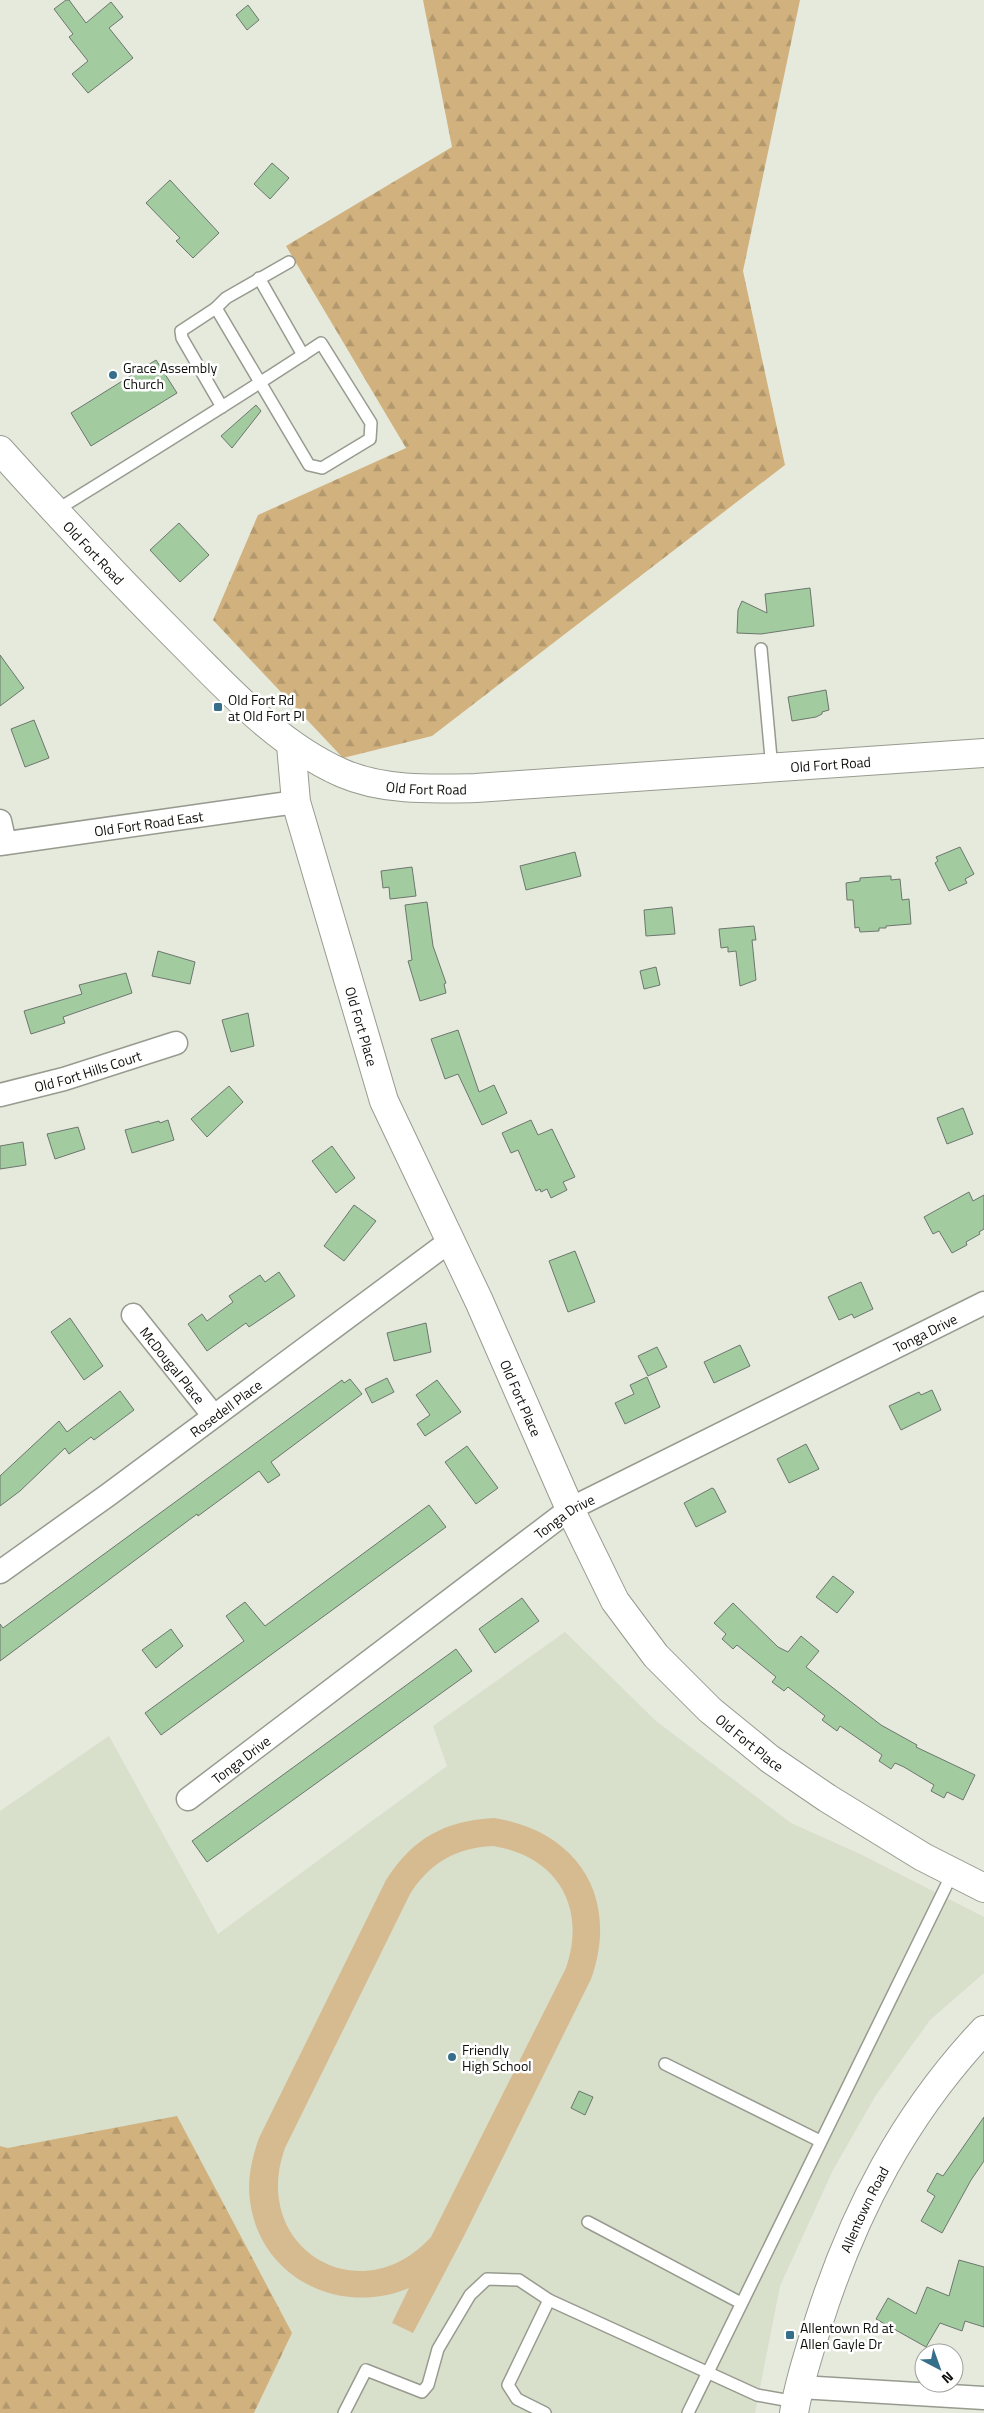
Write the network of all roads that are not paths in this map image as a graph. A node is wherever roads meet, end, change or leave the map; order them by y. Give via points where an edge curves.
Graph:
1 (289, 262) dead end
2 (259, 278) junction
3 (216, 308) junction
4 (303, 355) junction
5 (259, 383) junction
6 (222, 407) junction
7 (0, 450) edge
8 (55, 511) junction
9 (761, 648) dead end
10 (291, 745) junction
11 (984, 753) edge
12 (772, 769) junction
13 (296, 802) junction
14 (0, 821) edge
15 (2, 844) edge
16 (176, 1043) dead end
17 (0, 1095) edge
18 (450, 1241) junction
19 (984, 1303) edge
20 (133, 1315) dead end
21 (213, 1415) junction
22 (570, 1509) junction
23 (0, 1572) edge
24 (188, 1798) dead end
25 (953, 1872) junction
26 (984, 1888) edge
27 (984, 2030) edge
28 (665, 2064) dead end
29 (820, 2141) junction
30 (588, 2222) dead end
31 (549, 2300) junction
32 (742, 2303) junction
33 (708, 2372) junction
34 (984, 2398) edge
35 (797, 2401) edge
36 (344, 2413) edge
37 (545, 2413) edge
38 (688, 2413) edge

1 - 2 lane
2 - 3 lane
2 - 4 lane
3 - 5 lane
3 - 6 lane via 182,330 182,338
4 - 5 lane
4 - 5 lane via 321,343 371,423 370,439 322,468 309,465
5 - 6 lane
6 - 8 lane
7 - 8 main road, Old Fort Road
8 - 10 main road, Old Fort Road via 203,664
9 - 12 lane
10 - 12 main road, Old Fort Road via 343,774 380,784 416,788 476,788
10 - 13 main road, Old Fort Place
11 - 12 main road, Old Fort Road
13 - 15 street, Old Fort Road East
13 - 18 main road, Old Fort Place via 384,1101
14 - 15 street
16 - 17 street, Old Fort Hills Court via 64,1079
18 - 21 street, Rosedell Place
18 - 22 main road, Old Fort Place
19 - 22 street, Tonga Drive
20 - 21 street, McDougal Place
21 - 23 street, Rosedell Place
22 - 24 street, Tonga Drive
22 - 25 main road, Old Fort Place via 615,1601 656,1656 710,1710 770,1759 826,1798
25 - 26 main road, Old Fort Place
25 - 29 lane
27 - 35 main road, Allentown Road via 924,2101 864,2204 826,2298
28 - 29 lane
29 - 32 lane
30 - 32 lane
31 - 33 lane
31 - 36 lane via 519,2280 487,2279 470,2295 438,2349 428,2385 422,2392 366,2370
31 - 37 lane via 508,2385 517,2399
32 - 33 lane
33 - 35 lane via 756,2395
33 - 38 lane
34 - 35 street

